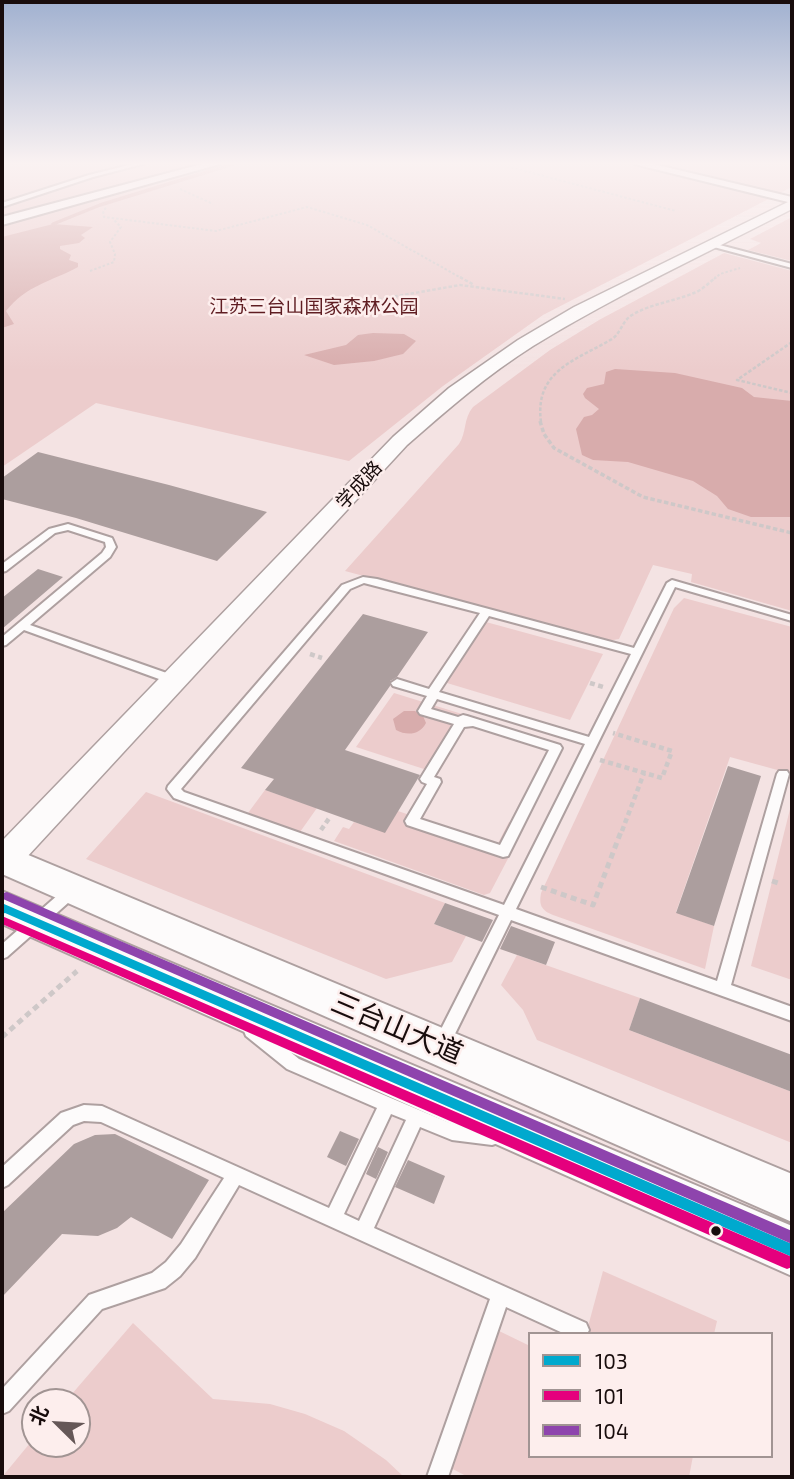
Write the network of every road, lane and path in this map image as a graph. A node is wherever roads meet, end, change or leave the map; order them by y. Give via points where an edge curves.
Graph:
1 (118, 233) edge
2 (381, 233) edge
3 (734, 233) edge
4 (712, 245) junction
5 (783, 264) junction
6 (792, 267) edge
7 (90, 271) dead end
8 (474, 285) junction
9 (597, 302) junction
10 (220, 306) dead end
11 (792, 342) edge
12 (792, 393) edge
13 (792, 533) edge
14 (2, 569) edge
15 (486, 612) junction
16 (792, 618) edge
17 (22, 626) junction
18 (2, 643) edge
19 (637, 652) junction
20 (174, 680) junction
21 (397, 683) dead end
22 (433, 694) junction
23 (461, 722) junction
24 (547, 722) junction
25 (599, 729) junction
26 (536, 741) junction
27 (593, 742) junction
28 (586, 755) junction
29 (644, 773) junction
30 (783, 774) dead end
31 (11, 863) edge
32 (523, 881) junction
33 (75, 889) junction
34 (11, 912) edge
35 (508, 912) junction
36 (101, 950) junction
37 (2, 953) edge
38 (722, 989) junction
39 (208, 997) junction
40 (792, 1014) edge
41 (2, 1037) edge
42 (440, 1046) junction
43 (387, 1104) junction
44 (416, 1117) junction
45 (542, 1142) junction
46 (236, 1174) junction
47 (2, 1179) edge
48 (792, 1198) edge
49 (333, 1218) junction
50 (363, 1232) junction
51 (792, 1251) edge
52 (501, 1295) junction
53 (579, 1330) dead end
54 (2, 1404) edge
55 (438, 1477) edge

1 - 7 path via 110,242 114,261
2 - 8 path
3 - 4 street, 学成路
4 - 5 lane
4 - 9 street, 学成路
5 - 6 lane
5 - 13 path via 727,271 697,292 628,317 616,337 585,351 551,379 541,400 539,421 554,448 643,497
8 - 9 path
8 - 10 path via 318,310 259,312
9 - 20 street, 学成路 via 524,344 456,392 400,441
11 - 12 path via 737,380
14 - 17 lane via 52,531 68,527 108,540 111,547
15 - 19 lane
15 - 22 lane
15 - 35 lane via 373,581 346,587 173,789 179,795
16 - 19 lane via 672,583
17 - 18 lane
17 - 20 lane
19 - 25 lane
20 - 31 street, 学成路
21 - 22 lane
22 - 23 lane via 424,710
22 - 24 lane
23 - 26 lane
23 - 26 lane via 426,779 435,782 412,821 503,852 556,748
24 - 26 lane
24 - 27 lane
25 - 27 lane
25 - 29 path via 672,751 662,778
27 - 28 lane
28 - 29 path
28 - 32 lane
29 - 32 path via 593,905
30 - 38 lane
31 - 33 main road, 三台山大道
31 - 34 main road, 学成路
32 - 35 lane
33 - 34 lane
33 - 42 main road, 三台山大道
34 - 36 main road, 三台山大道
34 - 37 lane
35 - 38 lane
35 - 42 lane
36 - 39 main road, 三台山大道
36 - 41 path
38 - 40 lane
39 - 43 lane via 293,1063
39 - 45 main road, 三台山大道
42 - 48 main road, 三台山大道
43 - 44 lane
43 - 49 lane
44 - 45 lane via 452,1132
44 - 50 lane
45 - 51 main road, 三台山大道
46 - 47 lane via 102,1114 84,1112 66,1119
46 - 49 lane
46 - 54 lane via 173,1269 158,1280 96,1302
49 - 50 lane
50 - 52 lane
52 - 53 lane
52 - 55 lane

